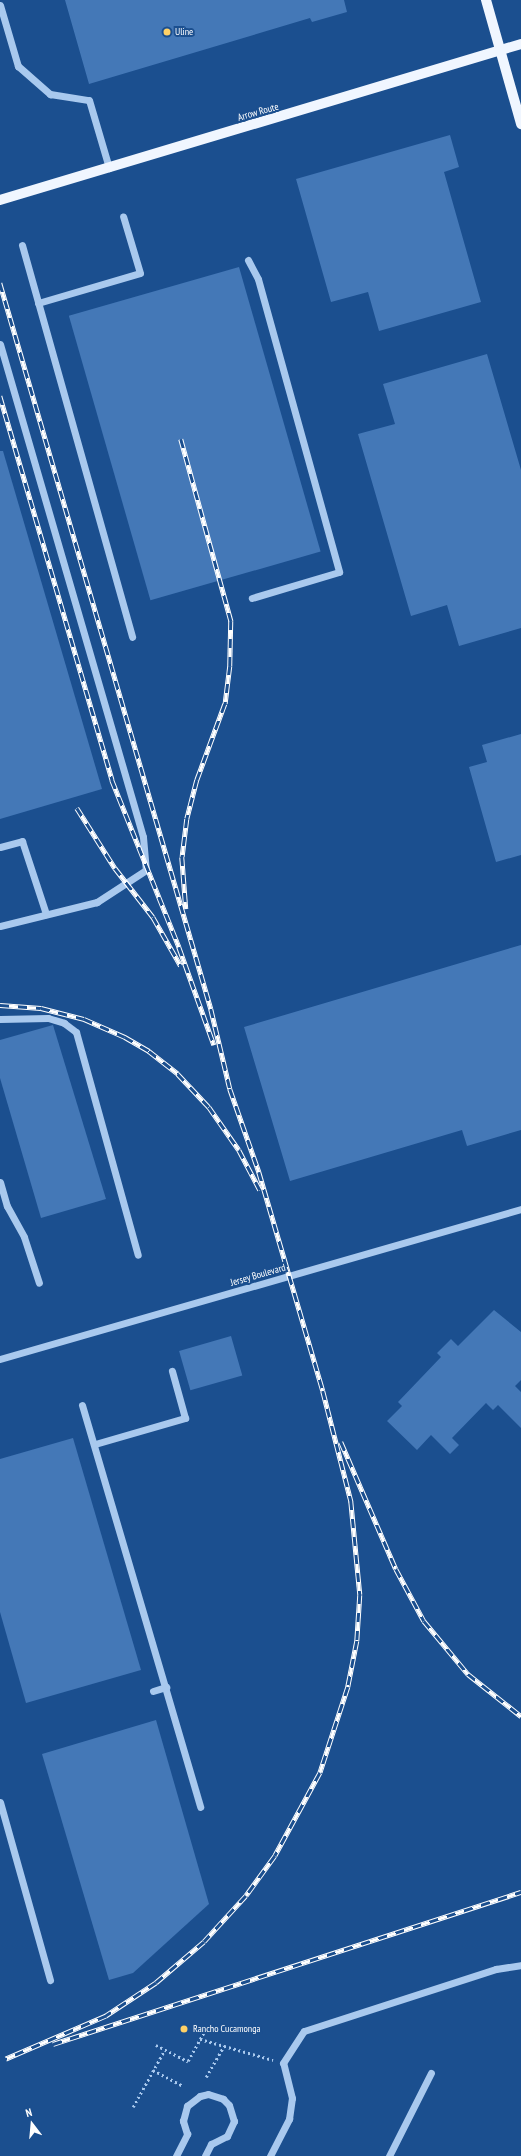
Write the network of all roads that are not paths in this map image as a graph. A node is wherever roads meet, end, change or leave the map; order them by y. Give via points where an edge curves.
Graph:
1 (486, 0) edge
2 (0, 5) edge
3 (521, 44) edge
4 (500, 50) junction
5 (521, 124) edge
6 (109, 168) junction
7 (0, 200) edge
8 (123, 216) dead end
9 (22, 245) dead end
10 (248, 260) dead end
11 (38, 303) junction
12 (0, 344) edge
13 (252, 598) dead end
14 (132, 637) dead end
15 (0, 847) edge
16 (46, 914) junction
17 (0, 926) edge
18 (0, 1019) edge
19 (0, 1182) edge
20 (521, 1209) edge
21 (138, 1255) dead end
22 (39, 1283) dead end
23 (0, 1359) edge
24 (172, 1370) dead end
25 (82, 1405) dead end
26 (95, 1444) junction
27 (166, 1687) junction
28 (153, 1690) dead end
29 (0, 1802) edge
30 (200, 1807) dead end
31 (521, 1966) edge
32 (50, 1980) dead end
33 (431, 2073) dead end
34 (176, 2156) edge
35 (205, 2156) edge
36 (270, 2156) edge
37 (389, 2156) edge

1 - 4 main road
2 - 6 street via 18,66 50,94 90,100
3 - 4 main road, Arrow Route
4 - 5 main road
4 - 6 main road, Arrow Route
6 - 7 main road, Arrow Route
8 - 11 street via 140,273
9 - 11 street
10 - 13 street via 258,279 339,572
11 - 14 street
12 - 16 street via 143,837 146,870 96,902
15 - 16 street via 22,841
16 - 17 street
18 - 21 street via 48,1018 64,1023 76,1032
19 - 22 street via 7,1206 24,1237
20 - 23 street, Jersey Boulevard
24 - 26 street via 185,1418
25 - 26 street
26 - 27 street
27 - 28 street
27 - 30 street
29 - 32 street
31 - 36 street via 496,1969 304,2031 283,2063 292,2098 289,2119
33 - 37 street
34 - 35 street via 186,2134 184,2121 187,2106 200,2096 208,2094 223,2099 229,2105 234,2121 227,2136 211,2144

